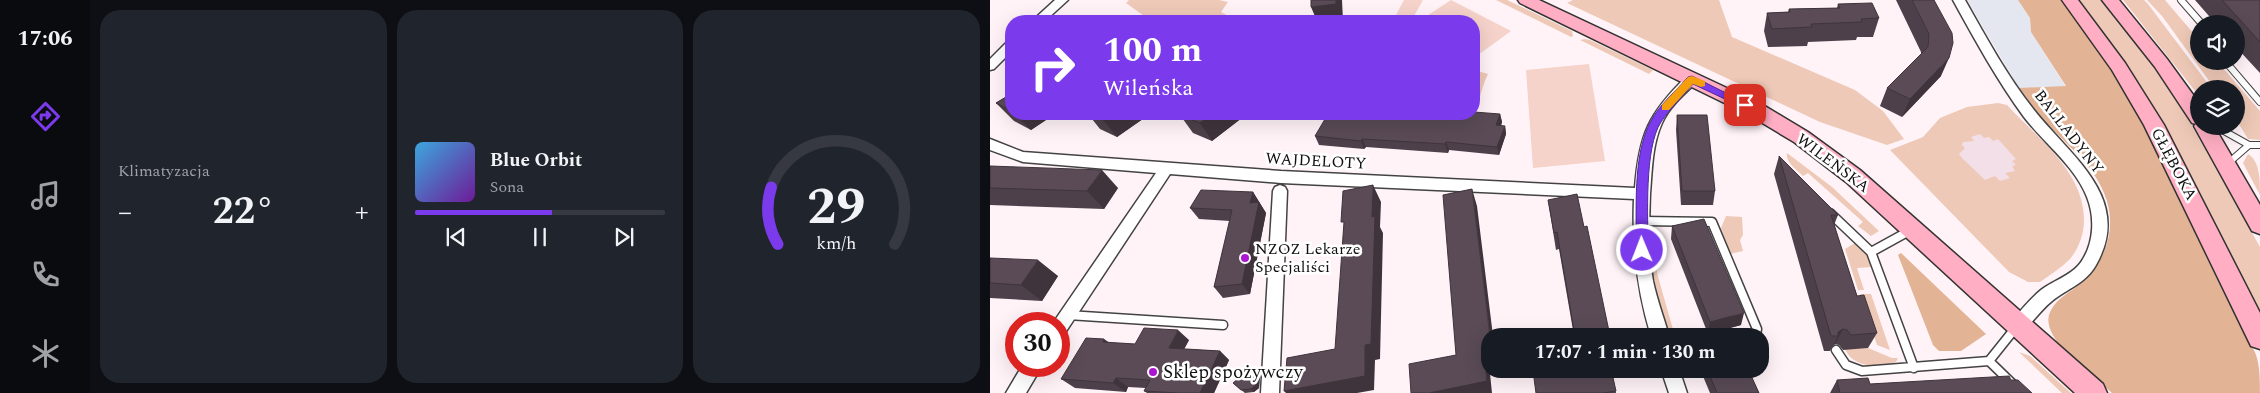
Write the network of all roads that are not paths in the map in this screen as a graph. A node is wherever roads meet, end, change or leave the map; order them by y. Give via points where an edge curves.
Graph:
1 (1062, 0) edge
2 (1526, 0) edge
3 (1959, 0) edge
4 (2070, 0) edge
5 (2110, 0) edge
6 (2181, 0) edge
7 (1045, 15) edge
8 (2194, 15) edge
9 (1005, 51) edge
10 (990, 66) edge
11 (2232, 70) edge
12 (1692, 79) junction
13 (2260, 102) edge
14 (2190, 106) edge
15 (2208, 135) edge
16 (2231, 135) edge
17 (990, 144) edge
18 (2249, 145) junction
19 (2260, 145) edge
20 (2226, 166) junction
21 (1166, 170) junction
22 (1280, 191) dead end
23 (1643, 194) junction
24 (1821, 205) edge
25 (1642, 221) junction
26 (2260, 225) edge
27 (1912, 229) junction
28 (1871, 252) junction
29 (1070, 312) edge
30 (1070, 322) edge
31 (1224, 325) dead end
32 (2018, 326) junction
33 (1658, 328) edge
34 (1757, 328) edge
35 (2260, 338) edge
36 (1836, 350) edge
37 (1989, 361) junction
38 (1914, 368) junction
39 (1026, 377) edge
40 (1673, 378) edge
41 (1015, 393) edge
42 (1270, 393) edge
43 (1678, 393) edge
44 (2022, 393) edge
45 (2094, 393) edge

1 - 7 street
2 - 12 street, WILEŃSKA
3 - 32 street, BALLADYNY via 2030,115 2082,173 2090,186 2099,217 2096,249 2082,273 2047,296
4 - 35 street, GŁĘBOKA via 2119,67 2154,125
5 - 14 street
6 - 8 lane
9 - 10 street
11 - 13 lane
12 - 23 street via 1656,121 1646,154
12 - 27 street, WILEŃSKA via 1801,136 1853,176
15 - 20 street
16 - 18 lane
17 - 21 street, WAJDELOTY via 1024,157
18 - 19 lane
18 - 20 lane
20 - 26 street
21 - 23 street, WAJDELOTY
21 - 29 street
22 - 42 street
23 - 25 street
24 - 28 lane
25 - 33 street via 1643,271
25 - 34 lane via 1712,222
27 - 28 lane
27 - 32 street, WILEŃSKA
28 - 38 lane
30 - 31 lane
32 - 37 lane
32 - 45 street, WILEŃSKA
36 - 38 lane via 1843,362 1856,370
37 - 38 lane
37 - 44 lane
39 - 41 street
40 - 43 street

